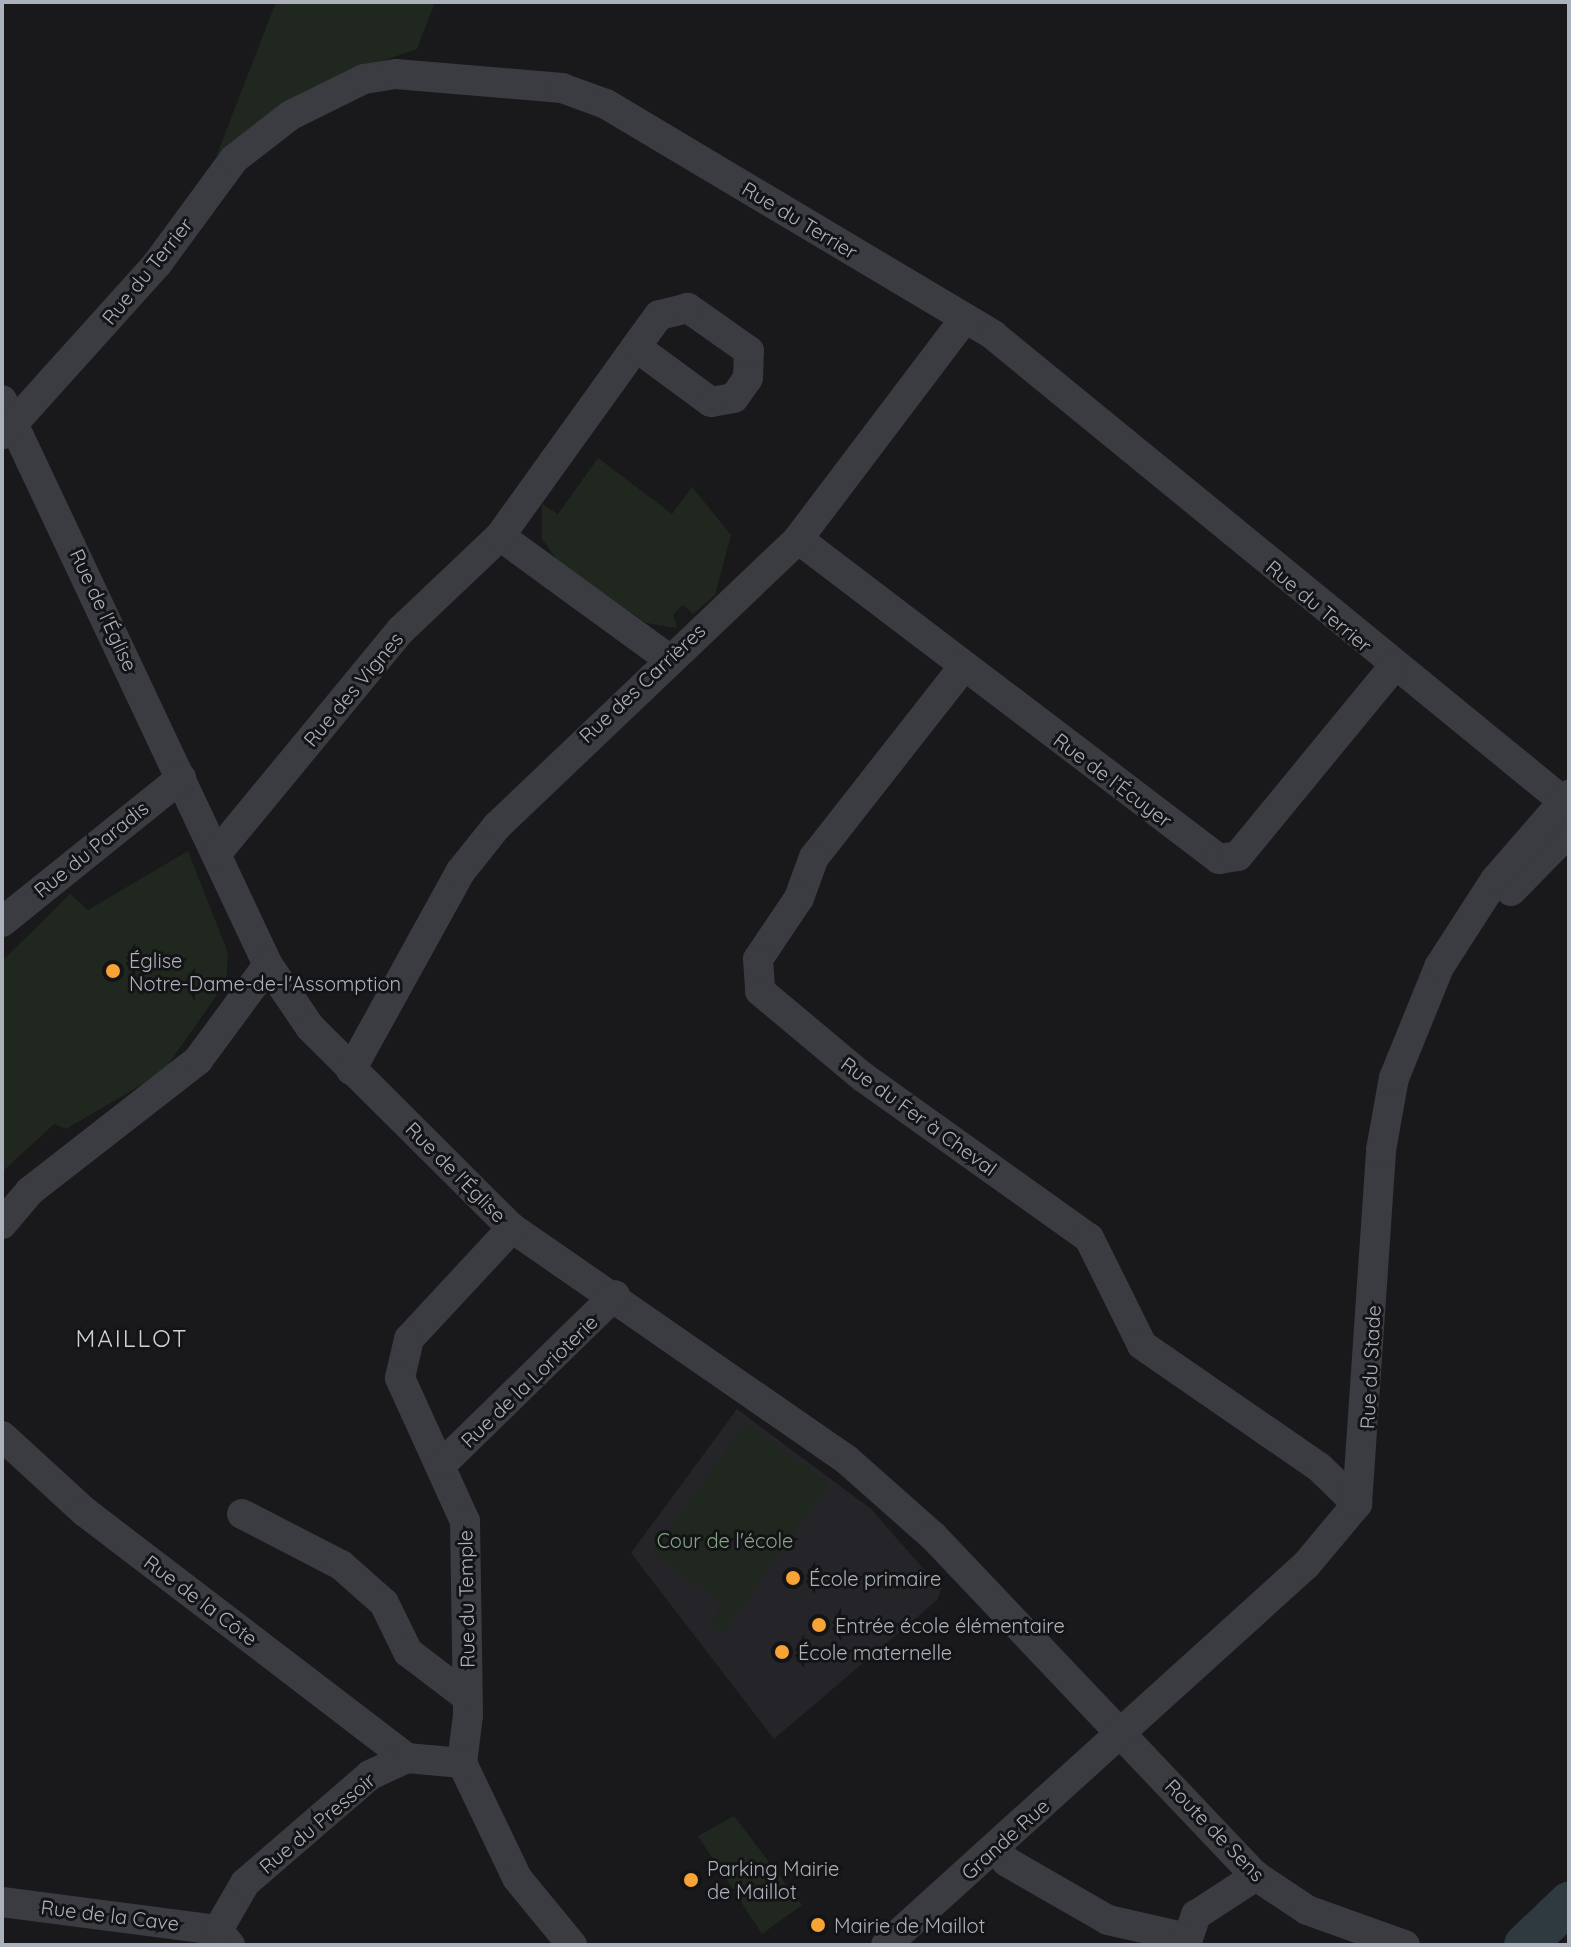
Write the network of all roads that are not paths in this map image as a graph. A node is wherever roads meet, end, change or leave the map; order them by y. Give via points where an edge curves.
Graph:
1 (965, 318) junction
2 (636, 347) dead end
3 (7, 420) edge
4 (500, 536) junction
5 (798, 539) junction
6 (667, 658) junction
7 (964, 666) junction
8 (1393, 667) junction
9 (181, 778) junction
10 (1567, 800) edge
11 (1569, 832) edge
12 (217, 853) junction
13 (2, 922) edge
14 (1472, 922) junction
15 (268, 965) junction
16 (351, 1070) junction
17 (16, 1185) edge
18 (2, 1224) edge
19 (512, 1228) junction
20 (615, 1295) junction
21 (2, 1436) edge
22 (441, 1465) junction
23 (1357, 1504) junction
24 (242, 1514) dead end
25 (467, 1697) junction
26 (1124, 1734) junction
27 (407, 1758) junction
28 (462, 1763) junction
29 (995, 1848) junction
30 (1256, 1876) junction
31 (2, 1902) edge
32 (224, 1937) edge
33 (1187, 1941) edge
34 (572, 1945) edge
35 (886, 1945) edge
36 (1405, 1945) edge

1 - 3 street, Rue du Terrier via 606,104 517,80 396,74 326,94 234,159 157,264
1 - 5 street, Rue des Carrières
1 - 8 street, Rue du Terrier
2 - 4 street, Rue des Vignes
3 - 9 street, Rue de l'Église
4 - 6 street
4 - 12 street, Rue des Vignes via 401,630
5 - 6 street, Rue des Carrières
5 - 7 street, Rue de l’Écuyer
6 - 16 street, Rue des Carrières via 536,783 461,871
7 - 8 street, Rue de l’Écuyer via 1228,860
7 - 23 street, Rue du Fer à Cheval via 814,857 799,898 763,946 760,991 863,1077 1089,1238 1142,1345 1319,1467
8 - 10 street, Rue du Terrier
9 - 12 street, Rue de l'Église
9 - 13 street, Rue du Paradis
10 - 14 street, Rue du Stade via 1495,880
11 - 14 street, Rue du Stade
12 - 15 street, Rue de l'Église
14 - 23 street, Rue du Stade via 1416,1013 1387,1111
15 - 16 street, Rue de l'Église
15 - 17 street via 198,1060
16 - 19 street, Rue de l'Église
17 - 18 street
19 - 20 street, Rue de l'Église
19 - 22 street, Rue du Temple via 409,1339 400,1358 400,1378
20 - 22 street, Rue de la Lorioterie
20 - 26 street, Rue de l'Église via 847,1460 933,1536
21 - 27 street, Rue de la Côte via 85,1512
22 - 25 street, Rue du Temple via 465,1521
23 - 26 street via 1306,1565
24 - 25 street via 341,1565 384,1603 408,1652
25 - 28 street, Rue du Temple
26 - 29 street, Grande Rue
26 - 30 street, Route de Sens
27 - 28 street, Rue du Pressoir
27 - 32 street, Rue du Pressoir via 370,1775 245,1883
28 - 34 street, Rue du Temple via 517,1878
29 - 33 street via 1007,1862 1108,1920
29 - 35 street, Grande Rue
30 - 33 street via 1196,1915
30 - 36 street, Route de Sens via 1307,1910
31 - 32 street, Rue de la Cave

